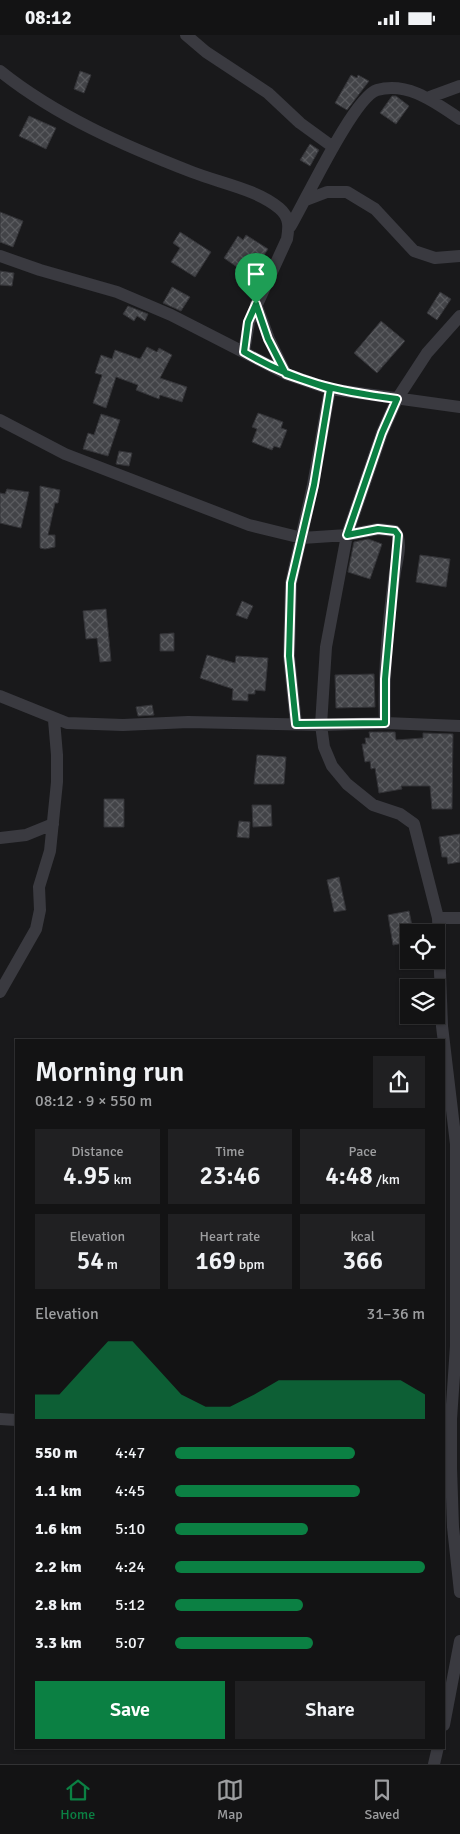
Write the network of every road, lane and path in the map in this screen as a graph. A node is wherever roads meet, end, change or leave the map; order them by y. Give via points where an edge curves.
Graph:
1 (186, 35) edge
2 (0, 71) edge
3 (460, 86) edge
4 (430, 97) junction
5 (460, 119) edge
6 (333, 147) junction
7 (306, 200) junction
8 (290, 227) junction
9 (0, 256) edge
10 (460, 256) edge
11 (256, 304) junction
12 (460, 316) edge
13 (244, 352) junction
14 (286, 374) junction
15 (330, 389) junction
16 (397, 399) junction
17 (460, 407) edge
18 (0, 420) edge
19 (347, 535) junction
20 (302, 538) junction
21 (0, 696) edge
22 (54, 720) junction
23 (385, 723) junction
24 (296, 724) junction
25 (321, 725) junction
26 (460, 726) edge
27 (54, 824) junction
28 (0, 838) edge
29 (438, 918) junction
30 (460, 918) edge
31 (0, 992) edge
32 (444, 1039) edge
33 (445, 1048) edge
34 (458, 1144) edge
35 (458, 1268) edge
36 (458, 1345) edge
37 (445, 1352) edge
38 (15, 1420) edge
39 (455, 1420) edge
40 (0, 1421) edge
41 (460, 1592) edge
42 (460, 1641) edge
43 (445, 1720) edge
44 (438, 1749) edge
45 (434, 1764) edge

1 - 6 street via 268,93 300,123
2 - 8 street via 84,125 149,155 269,202 285,213
3 - 4 street
4 - 5 street
4 - 6 street via 407,90 376,90 367,95
6 - 7 street
7 - 8 street
7 - 10 street via 327,192 347,192 375,209 414,251 435,258
8 - 11 street via 273,272
9 - 13 street via 118,292
11 - 13 street via 248,322
11 - 14 street via 268,339
12 - 16 street via 427,353
13 - 14 street
14 - 15 street
15 - 16 street
15 - 20 street
16 - 17 street
16 - 19 street
18 - 20 street via 65,454 249,525
19 - 20 street
19 - 23 street via 378,529 395,531 398,535 385,679
19 - 25 street via 326,647
20 - 24 street via 291,583 289,622
21 - 22 street
22 - 24 street via 90,725 188,722
22 - 27 street via 58,755
23 - 25 street
23 - 26 street
24 - 25 street
25 - 29 street via 324,747 332,766 347,784 373,805 400,814 414,824
27 - 28 street via 26,835
27 - 31 street via 39,887 40,911 36,929
29 - 30 street
29 - 32 street
33 - 34 street
34 - 35 street
35 - 36 street
36 - 37 street
36 - 39 street
38 - 40 street
39 - 41 street via 453,1527
42 - 43 street
44 - 45 street

